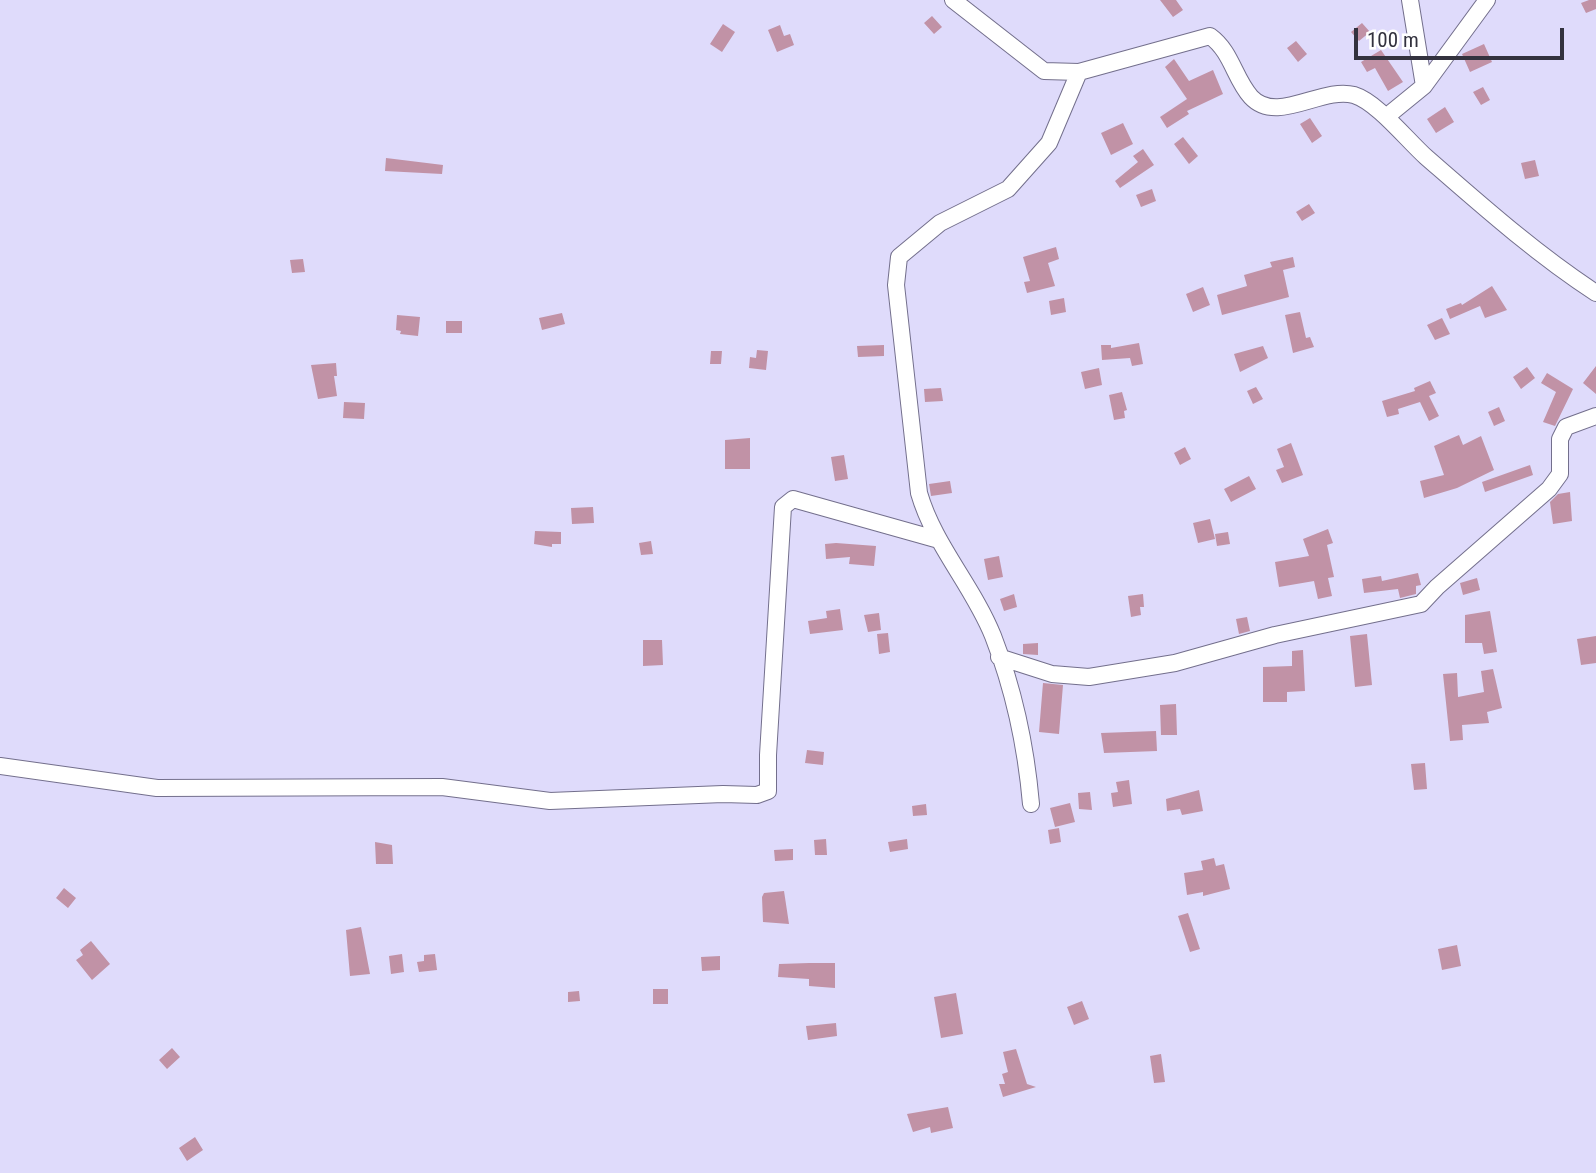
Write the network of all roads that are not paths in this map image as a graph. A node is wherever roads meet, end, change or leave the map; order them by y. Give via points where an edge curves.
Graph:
1 (953, 0) edge
2 (1410, 0) edge
3 (1487, 0) edge
4 (1079, 72) junction
5 (1424, 86) junction
6 (1386, 117) junction
7 (1592, 286) edge
8 (1596, 416) edge
9 (939, 540) junction
10 (999, 657) junction
11 (0, 766) edge
12 (1031, 804) dead end

1 - 4 street via 1044,71
2 - 5 street
3 - 5 street
4 - 6 street via 1210,36 1223,46 1252,98 1276,108 1326,96 1353,95
4 - 9 street via 1049,143 1008,188 940,223 899,257 896,285 919,493
5 - 6 street
6 - 7 street via 1424,155 1566,274
8 - 10 street via 1566,428 1560,439 1560,474 1549,489 1421,604 1275,635 1175,663 1089,677 1052,674
9 - 10 street via 993,635
9 - 11 street via 793,499 783,507 768,791 757,795 550,801 442,787 158,788
10 - 12 street via 1026,744

